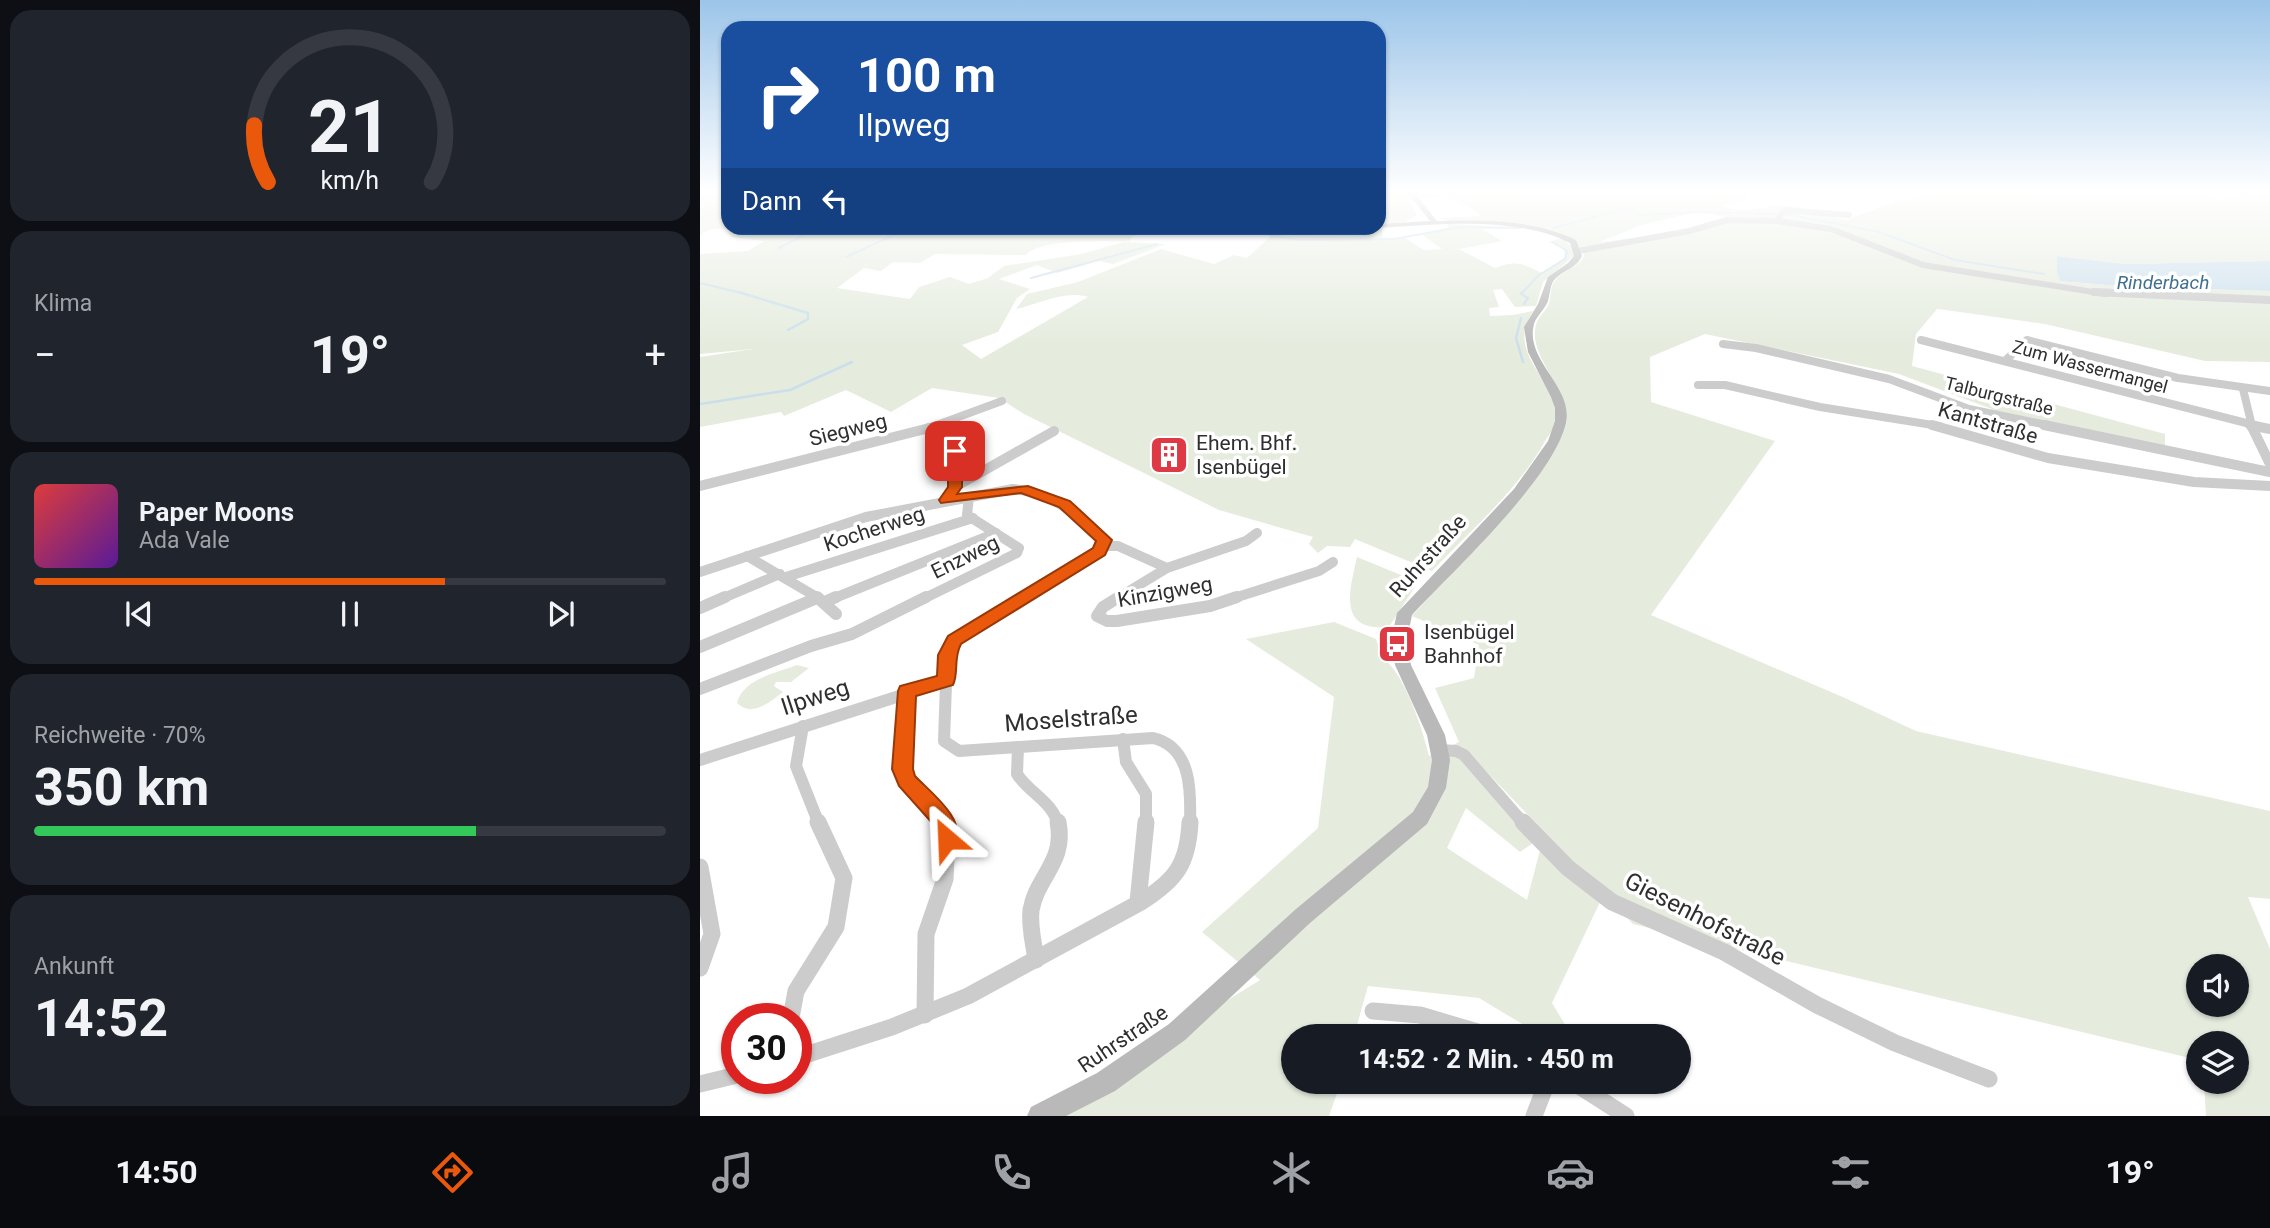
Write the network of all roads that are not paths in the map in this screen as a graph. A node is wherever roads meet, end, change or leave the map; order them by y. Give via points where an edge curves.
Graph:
1 (1572, 243) edge
2 (1622, 243) edge
3 (1866, 243) edge
4 (1578, 251) junction
5 (2270, 300) edge
6 (1921, 340) dead end
7 (1723, 344) dead end
8 (2006, 360) junction
9 (1698, 385) dead end
10 (2243, 388) junction
11 (2270, 391) edge
12 (1002, 401) dead end
13 (2251, 425) junction
14 (929, 428) junction
15 (2270, 429) edge
16 (1054, 431) dead end
17 (2270, 464) edge
18 (2270, 472) edge
19 (700, 486) edge
20 (2270, 486) edge
21 (955, 487) junction
22 (970, 497) junction
23 (946, 500) junction
24 (973, 518) junction
25 (996, 533) junction
26 (1257, 533) dead end
27 (1104, 546) junction
28 (747, 555) junction
29 (1333, 562) dead end
30 (1167, 568) junction
31 (700, 572) edge
32 (783, 575) junction
33 (821, 600) junction
34 (700, 608) edge
35 (836, 614) dead end
36 (700, 647) edge
37 (946, 681) junction
38 (700, 689) edge
39 (907, 691) junction
40 (803, 726) junction
41 (1123, 740) junction
42 (1018, 747) junction
43 (1440, 750) junction
44 (700, 760) edge
45 (700, 867) edge
46 (1138, 902) junction
47 (1036, 960) junction
48 (700, 968) edge
49 (794, 1003) edge
50 (1373, 1011) dead end
51 (925, 1015) junction
52 (1450, 1024) edge
53 (812, 1053) edge
54 (721, 1078) edge
55 (1989, 1079) dead end
56 (700, 1084) edge
57 (1542, 1094) edge
58 (1592, 1094) edge
59 (1041, 1116) edge
60 (1534, 1116) edge
61 (1626, 1116) edge

1 - 4 main road
2 - 4 street
3 - 5 street via 1911,261 1954,271 2115,295
4 - 43 main road, Ruhrstraße via 1575,262 1547,283 1542,304 1530,323 1531,352 1558,401 1561,420 1556,436 1534,473 1410,607 1400,625 1397,644 1401,658
6 - 8 street, Zum Wassermangel
7 - 18 street, Talburgstraße via 1875,376 1969,409
8 - 10 street via 2027,340
8 - 13 street, Zum Wassermangel
9 - 20 street, Kantstraße via 1725,385 1820,407 1930,424 2048,458 2207,484
10 - 11 street
10 - 13 street
12 - 14 street, Siegweg
13 - 15 street, Zum Wassermangel
13 - 17 street
14 - 19 street, Siegweg
14 - 21 street via 955,451
16 - 21 street
21 - 23 street
22 - 23 street
22 - 24 street, Enzweg via 967,515
22 - 27 street via 1023,489 1065,504 1104,540
23 - 28 street via 838,525
24 - 25 street, Enzweg
24 - 32 street, Kocherweg
25 - 33 street
25 - 38 street, Enzweg via 1019,548 1017,553 852,634
26 - 30 street, Kinzigweg
27 - 30 street via 1118,546
27 - 37 street, Moselstraße via 955,640 947,655
28 - 31 street
28 - 32 street
29 - 30 street, Kinzigweg via 1319,571 1210,606 1117,621 1097,616 1102,607
32 - 33 street
32 - 34 street, Kocherweg
33 - 35 street
33 - 36 street
37 - 39 street, Ilpweg
37 - 42 street, Moselstraße via 944,741 959,751
39 - 40 street, Ilpweg
39 - 51 street via 902,769 906,780 944,821 947,839 945,879 926,934
40 - 44 street, Ilpweg
40 - 49 street via 796,765 844,878 836,927 796,991
41 - 42 street, Moselstraße
41 - 46 street via 1126,762 1146,793 1148,807
41 - 46 street, Moselstraße via 1165,740 1177,748 1187,769 1191,808 1180,870 1156,893
42 - 47 street via 1018,776 1054,808 1061,835 1060,852 1031,910
43 - 55 street, Giesenhofstraße via 1464,755 1568,868 1612,902 1724,952 1895,1043
43 - 59 main road, Ruhrstraße via 1442,773 1434,799 1420,818 1303,916 1177,1032 1106,1082
45 - 48 street via 712,934
46 - 47 street, Moselstraße
47 - 51 street, Moselstraße
50 - 52 street via 1420,1015
51 - 53 street, Moselstraße
54 - 56 street
57 - 60 street
58 - 61 street

